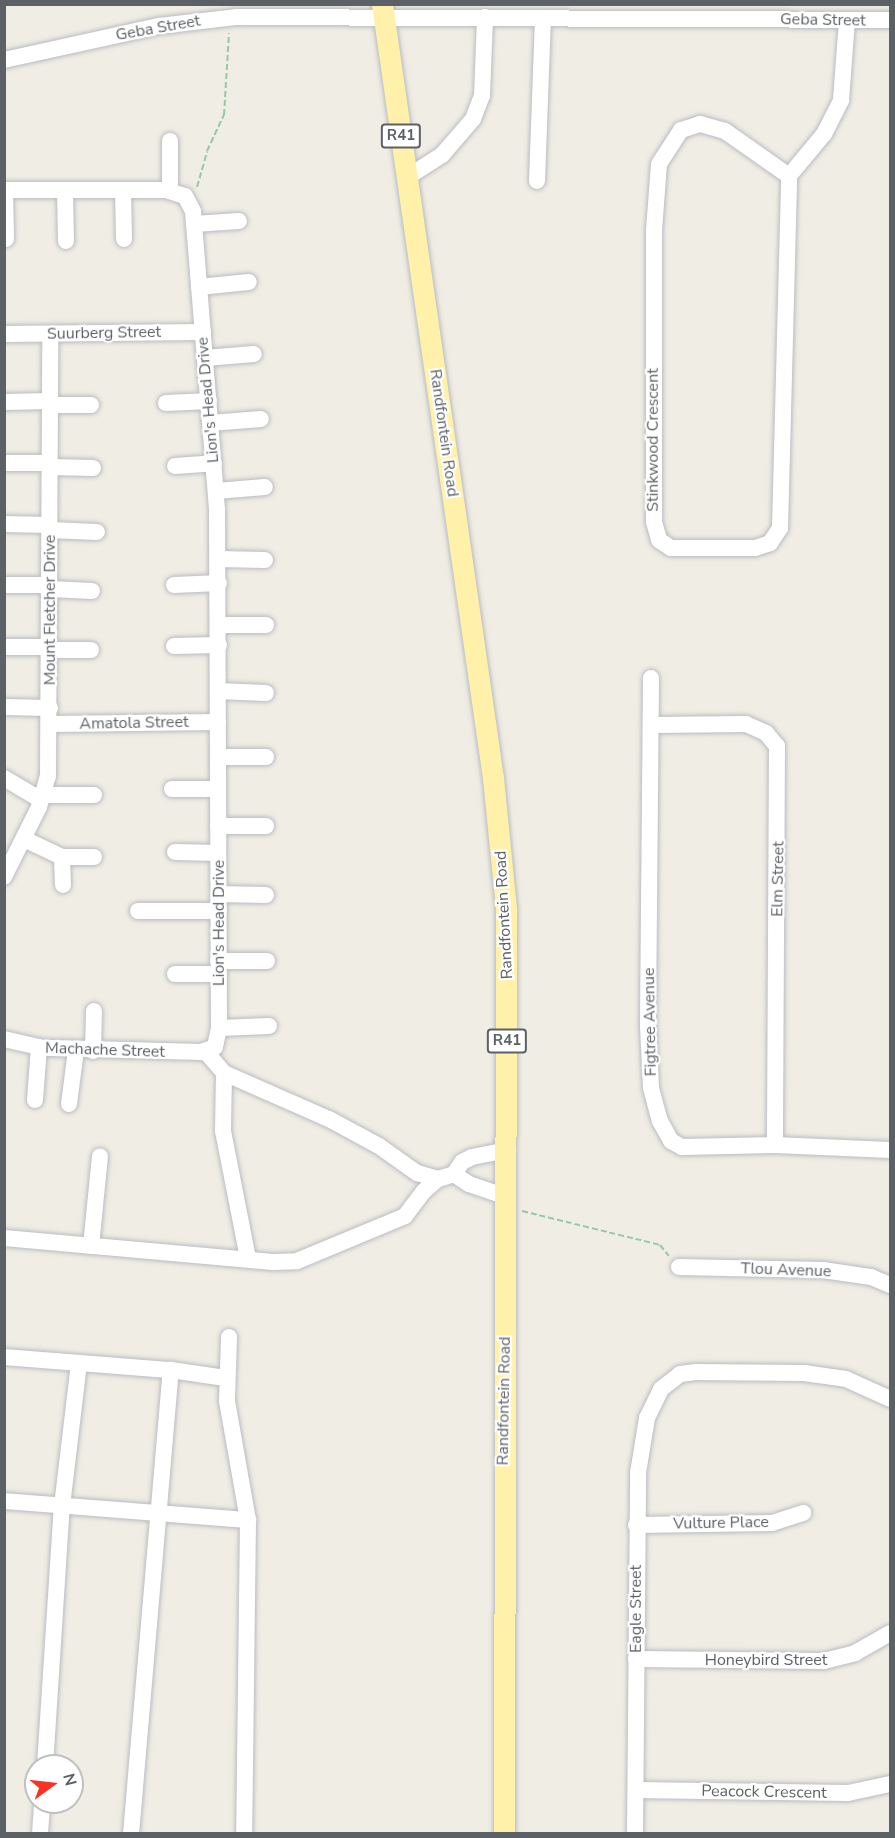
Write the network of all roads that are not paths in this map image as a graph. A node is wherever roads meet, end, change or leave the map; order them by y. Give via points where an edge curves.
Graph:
1 (383, 11) edge
2 (526, 11) edge
3 (485, 17) junction
4 (543, 18) junction
5 (847, 20) junction
6 (891, 20) edge
7 (4, 60) edge
8 (170, 141) dead end
9 (789, 176) junction
10 (406, 178) junction
11 (537, 181) dead end
12 (5, 190) edge
13 (65, 190) junction
14 (123, 190) junction
15 (170, 191) junction
16 (238, 221) dead end
17 (194, 224) junction
18 (6, 239) edge
19 (124, 239) dead end
20 (66, 241) dead end
21 (249, 282) dead end
22 (199, 287) junction
23 (203, 332) junction
24 (4, 334) edge
25 (50, 334) junction
26 (254, 354) dead end
27 (205, 358) junction
28 (209, 401) junction
29 (4, 402) edge
30 (50, 403) junction
31 (166, 404) dead end
32 (91, 405) dead end
33 (261, 419) dead end
34 (210, 423) junction
35 (5, 463) edge
36 (214, 463) junction
37 (50, 465) junction
38 (174, 466) dead end
39 (93, 468) dead end
40 (265, 487) dead end
41 (216, 490) junction
42 (4, 524) edge
43 (50, 528) junction
44 (98, 532) dead end
45 (218, 559) junction
46 (265, 560) dead end
47 (219, 583) junction
48 (4, 585) edge
49 (174, 585) dead end
50 (50, 587) junction
51 (92, 591) dead end
52 (218, 625) junction
53 (266, 625) dead end
54 (219, 645) junction
55 (174, 646) dead end
56 (4, 647) edge
57 (50, 649) junction
58 (92, 650) dead end
59 (651, 678) dead end
60 (218, 691) junction
61 (266, 693) dead end
62 (4, 707) edge
63 (50, 716) junction
64 (218, 722) junction
65 (653, 725) junction
66 (218, 757) junction
67 (266, 757) dead end
68 (4, 778) edge
69 (172, 789) dead end
70 (218, 789) junction
71 (94, 795) dead end
72 (42, 797) junction
73 (218, 826) junction
74 (266, 826) dead end
75 (24, 838) junction
76 (175, 852) dead end
77 (218, 853) junction
78 (62, 857) junction
79 (94, 857) dead end
80 (4, 877) edge
81 (63, 885) dead end
82 (219, 894) junction
83 (266, 895) dead end
84 (138, 911) dead end
85 (219, 911) junction
86 (267, 961) dead end
87 (219, 967) junction
88 (174, 974) dead end
89 (94, 1011) dead end
90 (269, 1026) dead end
91 (219, 1028) junction
92 (4, 1039) edge
93 (39, 1047) junction
94 (76, 1050) junction
95 (93, 1051) junction
96 (206, 1052) junction
97 (224, 1073) junction
98 (35, 1100) dead end
99 (69, 1104) dead end
100 (775, 1145) junction
101 (508, 1150) junction
102 (891, 1150) edge
103 (100, 1156) dead end
104 (446, 1177) junction
105 (507, 1202) junction
106 (4, 1238) edge
107 (92, 1246) junction
108 (248, 1259) junction
109 (679, 1267) road end
110 (891, 1285) edge
111 (229, 1337) dead end
112 (4, 1357) edge
113 (79, 1363) junction
114 (171, 1370) junction
115 (225, 1378) junction
116 (891, 1399) edge
117 (4, 1502) edge
118 (62, 1506) junction
119 (803, 1513) dead end
120 (159, 1514) junction
121 (248, 1520) junction
122 (636, 1525) junction
123 (891, 1633) edge
124 (636, 1659) junction
125 (46, 1754) edge
126 (891, 1784) edge
127 (636, 1790) junction
128 (41, 1814) edge
129 (40, 1833) edge
130 (131, 1833) edge
131 (244, 1833) edge
132 (504, 1833) edge
133 (635, 1833) edge

1 - 3 street, Geba Street
1 - 7 street, Geba Street via 229,18 159,26
1 - 10 main road, Randfontein Road / R41
2 - 3 street, Geba Street
2 - 4 street, Geba Street
3 - 10 street via 482,96 473,119 442,155
4 - 5 street, Geba Street
4 - 11 street
5 - 6 street, Geba Street
5 - 9 street via 841,100 824,134
8 - 15 street
9 - 9 street, Stinkwood Crescent via 780,528 770,543 754,548 671,548 659,540 654,522 654,230 659,164 681,130 700,124 724,131
10 - 101 main road, Randfontein Road / R41 via 498,813 507,946
12 - 13 street
12 - 18 street
13 - 14 street
13 - 20 street
14 - 15 street
14 - 19 street
15 - 17 street, Lion's Head Drive via 189,199
16 - 17 street
17 - 22 street, Lion's Head Drive
21 - 22 street
22 - 23 street, Lion's Head Drive
23 - 25 street, Suurberg Street
23 - 27 street, Lion's Head Drive
24 - 25 street, Suurberg Street
25 - 30 street, Mount Fletcher Drive
26 - 27 street
27 - 28 street, Lion's Head Drive
28 - 31 street
28 - 34 street, Lion's Head Drive
29 - 30 street
30 - 32 street
30 - 37 street, Mount Fletcher Drive
33 - 34 street
34 - 36 street, Lion's Head Drive
35 - 37 street
36 - 38 street
36 - 41 street, Lion's Head Drive
37 - 39 street
37 - 43 street, Mount Fletcher Drive
40 - 41 street
41 - 45 street, Lion's Head Drive
42 - 43 street
43 - 44 street
43 - 50 street, Mount Fletcher Drive
45 - 46 street
45 - 47 street, Lion's Head Drive
47 - 49 street
47 - 52 street, Lion's Head Drive
48 - 50 street
50 - 51 street
50 - 57 street, Mount Fletcher Drive
52 - 53 street
52 - 54 street, Lion's Head Drive
54 - 55 street
54 - 60 street, Lion's Head Drive
56 - 57 street
57 - 58 street
57 - 63 street, Mount Fletcher Drive
59 - 65 street, Figtree Avenue
60 - 61 street
60 - 64 street, Lion's Head Drive
62 - 63 street, Amatola Street
63 - 64 street, Amatola Street
63 - 72 street, Mount Fletcher Drive
64 - 66 street, Lion's Head Drive
65 - 100 street, Figtree Avenue via 648,1026 655,1106 666,1133 682,1148
65 - 100 street, Elm Street via 746,724 766,733 777,746
66 - 67 street
66 - 70 street, Lion's Head Drive
68 - 72 street
69 - 70 street
70 - 73 street, Lion's Head Drive
71 - 72 street
72 - 75 street, Mount Fletcher Drive
73 - 74 street
73 - 77 street, Lion's Head Drive
75 - 78 street
75 - 80 street, Mount Fletcher Drive
76 - 77 street
77 - 82 street, Lion's Head Drive
78 - 79 street
78 - 81 street
82 - 83 street
82 - 85 street, Lion's Head Drive
84 - 85 street
85 - 87 street, Lion's Head Drive
86 - 87 street
87 - 88 street
87 - 91 street, Lion's Head Drive
89 - 95 street
90 - 91 street
91 - 96 street, Lion's Head Drive via 218,1041
92 - 93 street, Machache Street
93 - 94 street, Machache Street
93 - 98 street
94 - 95 street, Machache Street
94 - 99 street
95 - 96 street, Machache Street
96 - 97 street
97 - 104 street via 329,1119 380,1146 417,1173
97 - 108 street via 223,1131
100 - 102 street, Figtree Avenue
101 - 104 street via 471,1157
101 - 105 main road, Randfontein Road / R41
103 - 107 street
104 - 105 street
104 - 108 street via 405,1216 392,1223 365,1230 297,1261
105 - 132 main road, Randfontein Road / R41
106 - 107 street
107 - 108 street
109 - 110 street, Tlou Avenue via 823,1270 871,1277
111 - 115 street
112 - 113 street
113 - 114 street
113 - 118 street
114 - 115 street
114 - 120 street
115 - 121 street
116 - 122 street, Eagle Street via 846,1379 804,1373 680,1374 661,1389 643,1436
117 - 118 street
118 - 120 street
118 - 125 street
119 - 122 street, Vulture Place via 772,1523
120 - 121 street
120 - 130 street
121 - 131 street
122 - 124 street, Eagle Street
123 - 124 street, Honeybird Street via 855,1653 824,1661
124 - 127 street, Eagle Street
126 - 127 street, Peacock Crescent via 848,1793
127 - 133 street, Eagle Street
128 - 129 street

